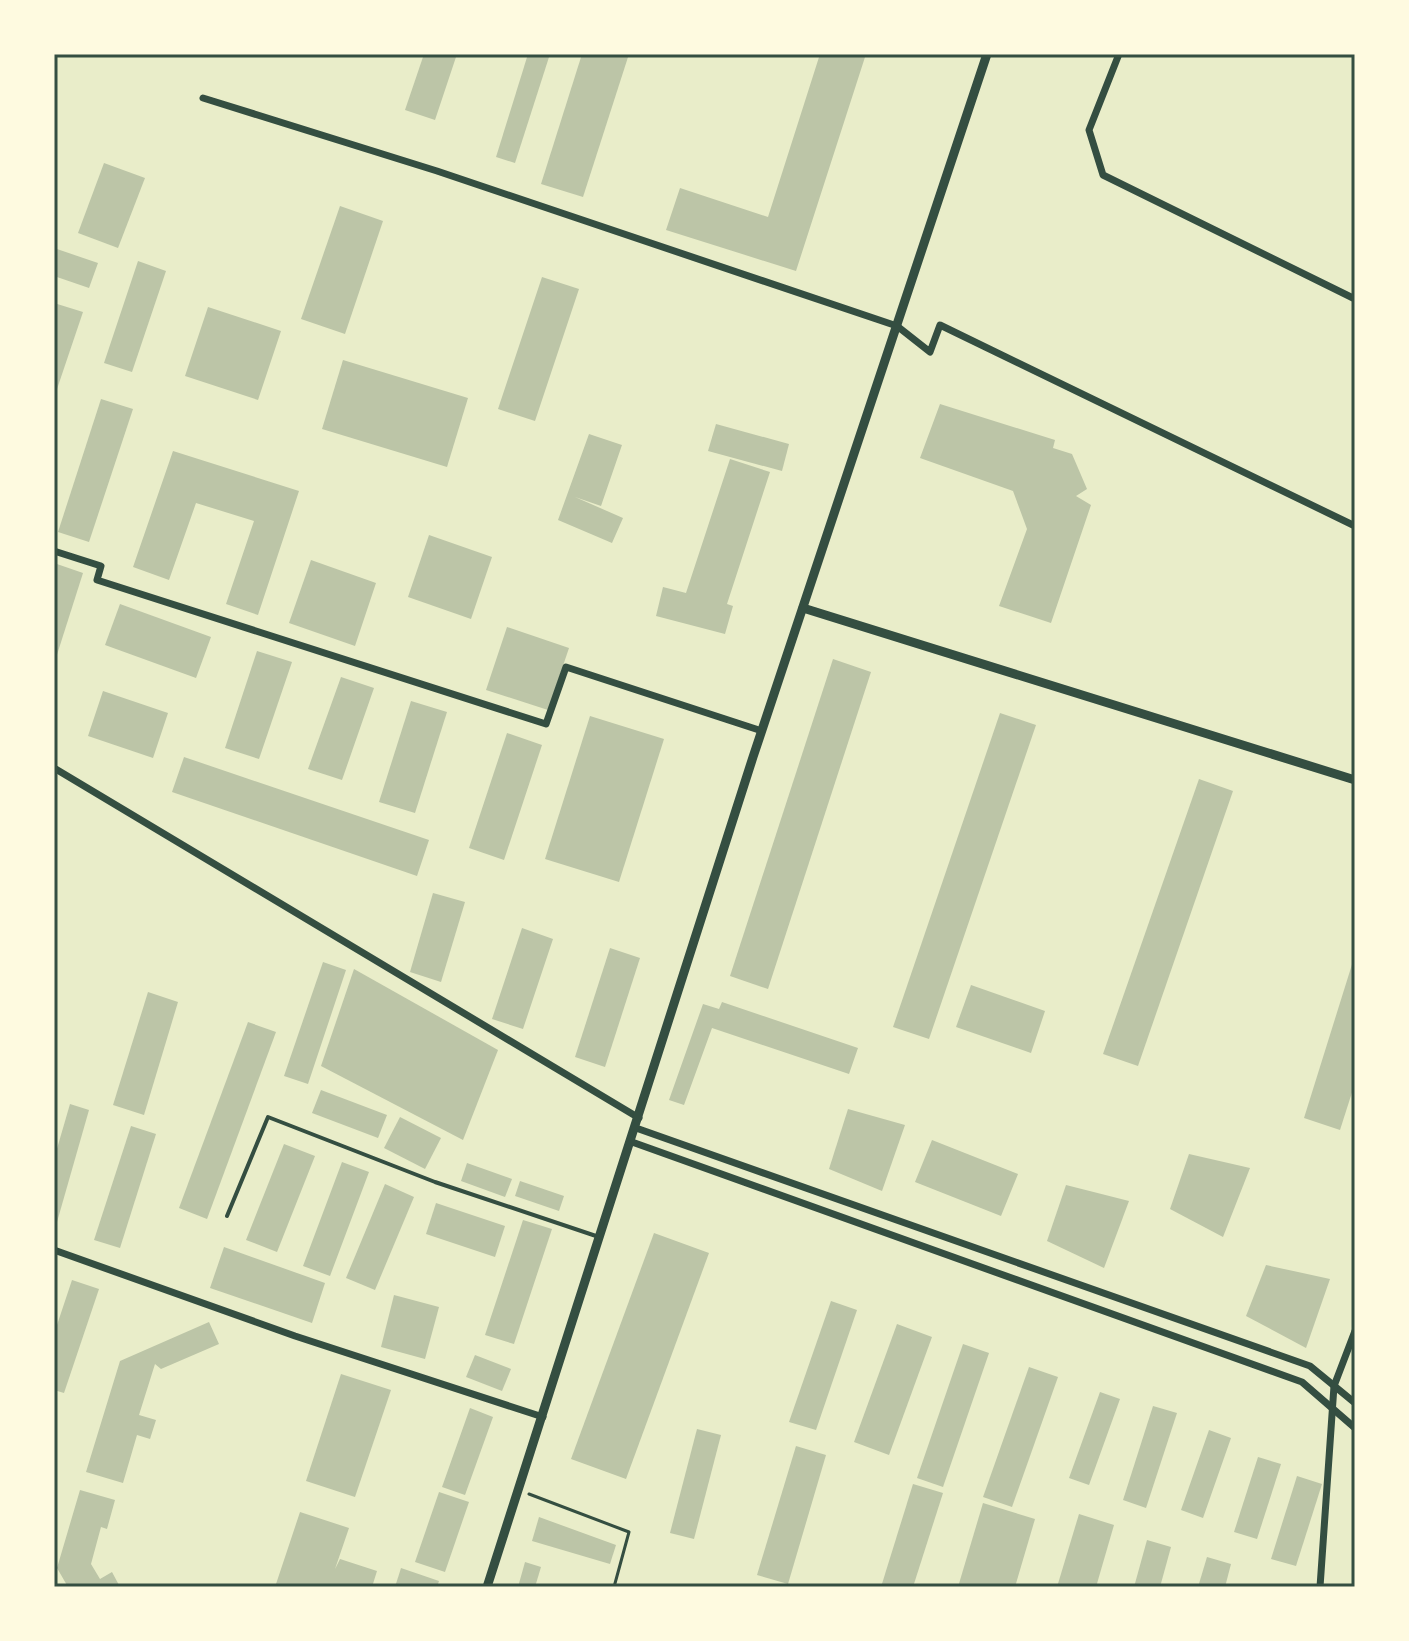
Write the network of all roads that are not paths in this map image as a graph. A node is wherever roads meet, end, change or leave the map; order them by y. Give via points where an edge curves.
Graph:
1 (987, 54) edge
2 (1119, 54) edge
3 (203, 98) dead end
4 (1355, 299) edge
5 (897, 326) junction
6 (1355, 526) edge
7 (54, 551) edge
8 (803, 608) junction
9 (762, 731) junction
10 (54, 768) edge
11 (1355, 780) edge
12 (638, 1123) junction
13 (632, 1142) junction
14 (227, 1216) dead end
15 (601, 1237) junction
16 (54, 1250) edge
17 (1355, 1331) edge
18 (1334, 1386) junction
19 (1355, 1403) edge
20 (1331, 1408) junction
21 (543, 1417) junction
22 (1355, 1428) edge
23 (487, 1587) edge
24 (1320, 1587) edge

1 - 5 street
2 - 4 street via 1089,130 1103,175
3 - 5 street
5 - 6 street via 930,352 940,325
5 - 8 street
7 - 9 street via 101,566 97,580 546,724 566,667
8 - 9 street
8 - 11 street
9 - 12 street
10 - 12 street
12 - 13 street
12 - 18 street via 1310,1366
13 - 15 street
13 - 20 street via 1302,1382
14 - 15 lane via 268,1117 435,1182
15 - 21 street
16 - 21 street
17 - 18 street
18 - 19 street
18 - 20 street
20 - 22 street
20 - 24 street
21 - 23 street

